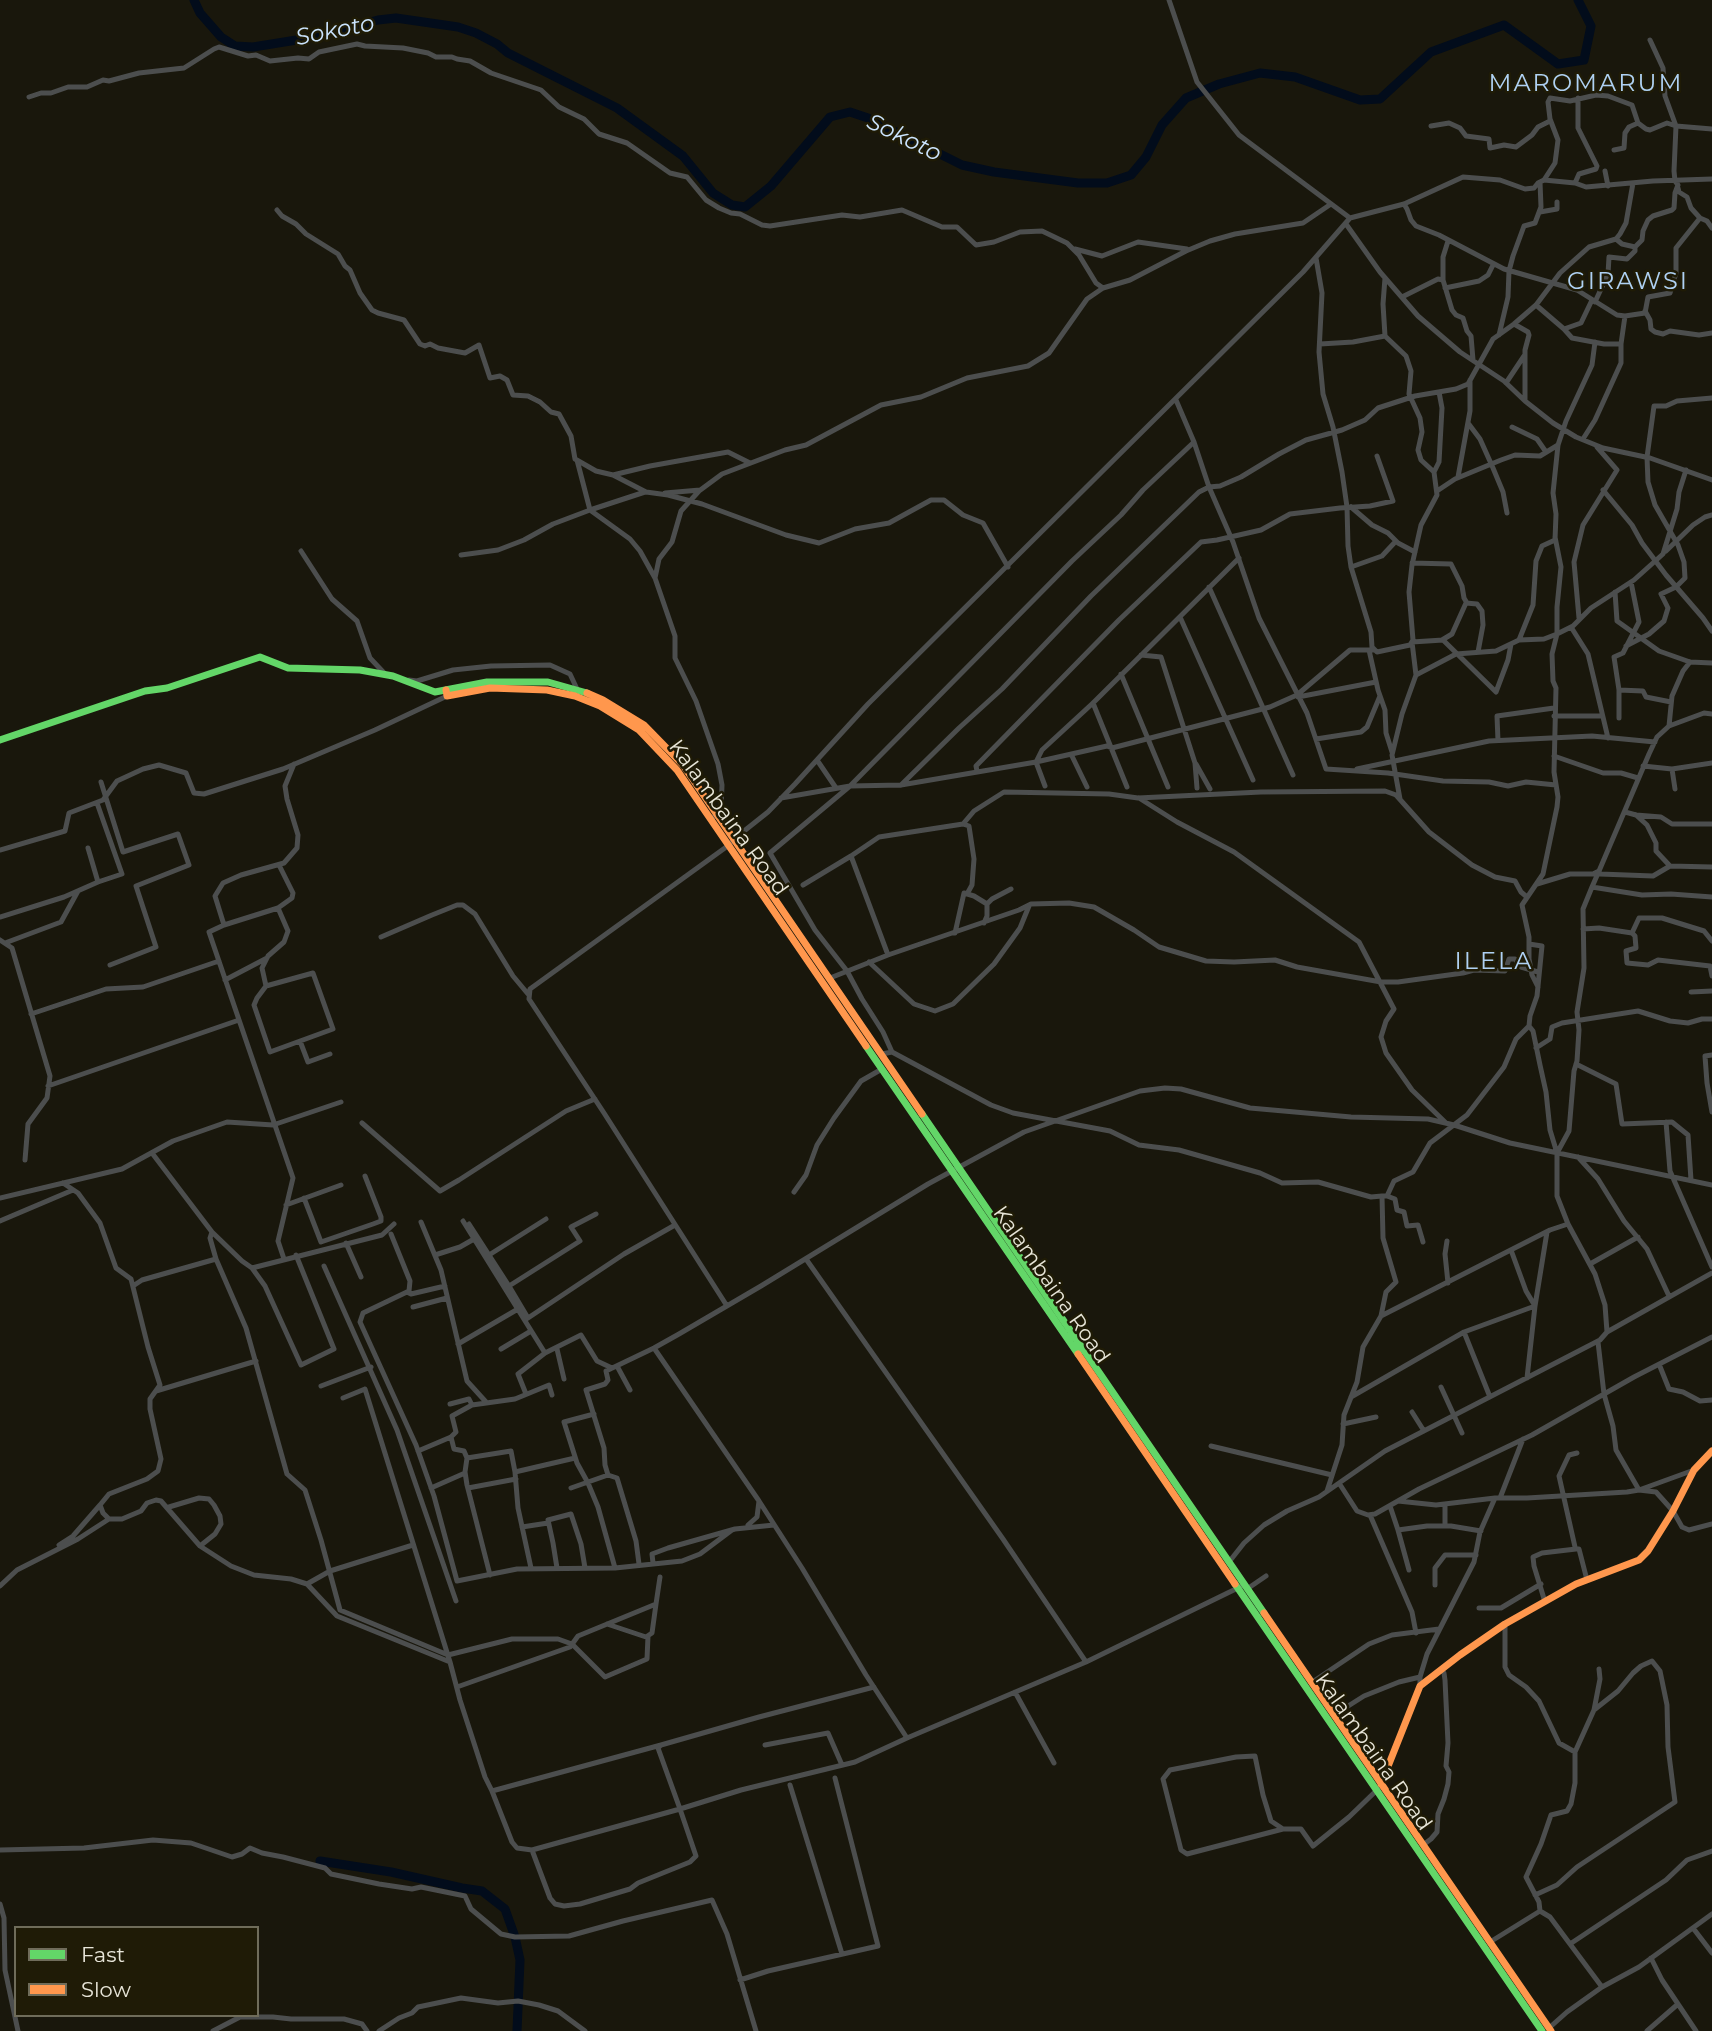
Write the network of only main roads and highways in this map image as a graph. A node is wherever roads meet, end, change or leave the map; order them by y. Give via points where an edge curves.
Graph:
1 (446, 693) junction
2 (0, 740) edge
3 (714, 817) junction
4 (731, 842) junction
5 (1712, 1451) edge
6 (1243, 1588) junction
7 (1379, 1787) junction
8 (1548, 2030) edge

1 - 2 main road via 386,675 288,668 260,657
1 - 3 main road, Kalambaina Road via 490,688 547,690 600,706 653,743
1 - 3 main road via 467,685 548,682 603,699 644,724 683,765
3 - 4 main road, Kalambaina Road
4 - 6 main road, Kalambaina Road via 951,1172
4 - 6 main road via 960,1167
5 - 7 main road via 1694,1470 1639,1560 1587,1580 1505,1624 1420,1682
6 - 7 main road, Kalambaina Road
6 - 7 main road
7 - 8 main road, Kalambaina Road
7 - 8 main road via 1423,1844

